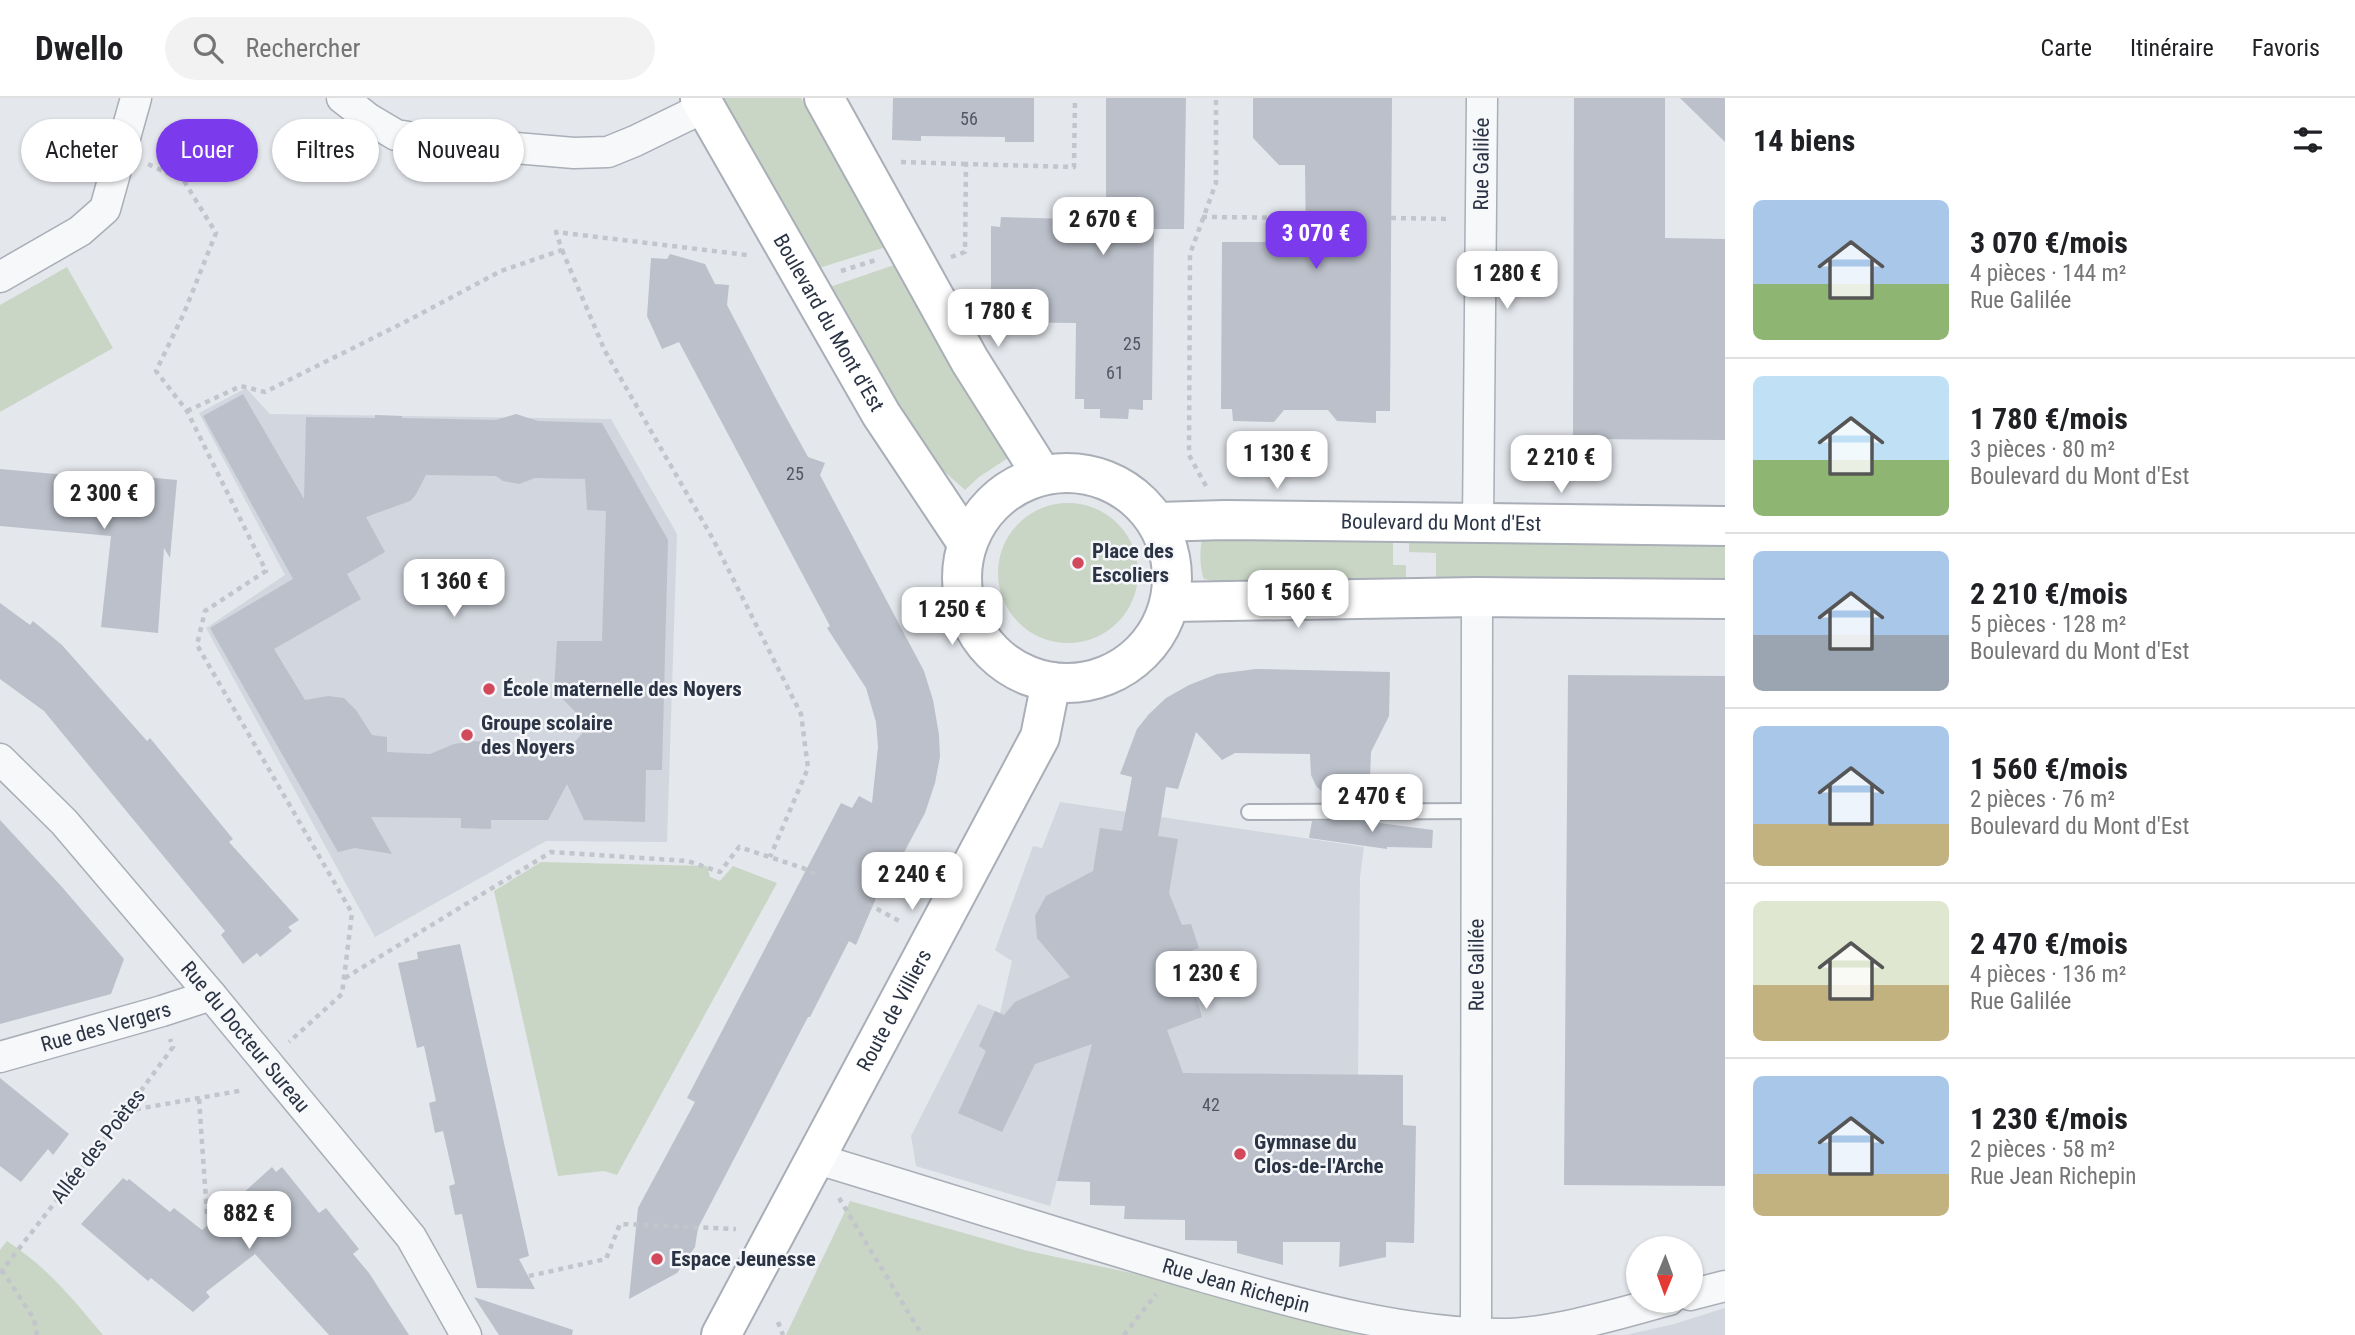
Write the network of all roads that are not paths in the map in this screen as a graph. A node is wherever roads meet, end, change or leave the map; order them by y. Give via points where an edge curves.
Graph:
1 (136, 98) edge
2 (342, 98) edge
3 (824, 98) edge
4 (1482, 98) edge
5 (703, 103) edge
6 (0, 277) edge
7 (1042, 475) junction
8 (1157, 522) junction
9 (1478, 523) junction
10 (1725, 526) edge
11 (967, 543) junction
12 (1477, 597) junction
13 (1725, 599) edge
14 (1171, 602) junction
15 (1051, 682) junction
16 (0, 759) edge
17 (1476, 811) junction
18 (1249, 812) dead end
19 (211, 995) junction
20 (0, 1058) edge
21 (814, 1158) junction
22 (1725, 1286) edge
23 (1703, 1292) edge
24 (1626, 1311) edge
25 (1476, 1333) edge
26 (466, 1335) edge
27 (721, 1335) edge

1 - 6 street via 105,209 80,231
2 - 5 street via 396,135 573,153 608,152
3 - 7 main road via 970,360
4 - 9 street, Rue Galilée
5 - 11 main road, Boulevard du Mont d'Est via 881,414
7 - 8 main road via 1075,472 1107,480 1136,497
7 - 11 main road via 1010,489 984,512
8 - 9 main road, Boulevard du Mont d'Est
8 - 14 main road via 1172,560
9 - 10 main road, Boulevard du Mont d'Est
11 - 15 main road via 961,580 968,616 987,648 1016,671
12 - 13 main road
12 - 14 main road
12 - 17 street, Rue Galilée
14 - 15 main road via 1155,638 1127,666 1090,681
15 - 21 main road, Route de Villiers via 1040,737
16 - 19 street, Rue du Docteur Sureau via 64,822
17 - 18 lane
17 - 25 street, Rue Galilée
19 - 20 street, Rue des Vergers
19 - 26 street, Rue du Docteur Sureau via 411,1237
21 - 25 street, Rue Jean Richepin via 1318,1310 1434,1332
21 - 27 main road, Route de Villiers
22 - 23 street
24 - 25 street, Rue Jean Richepin via 1559,1329

